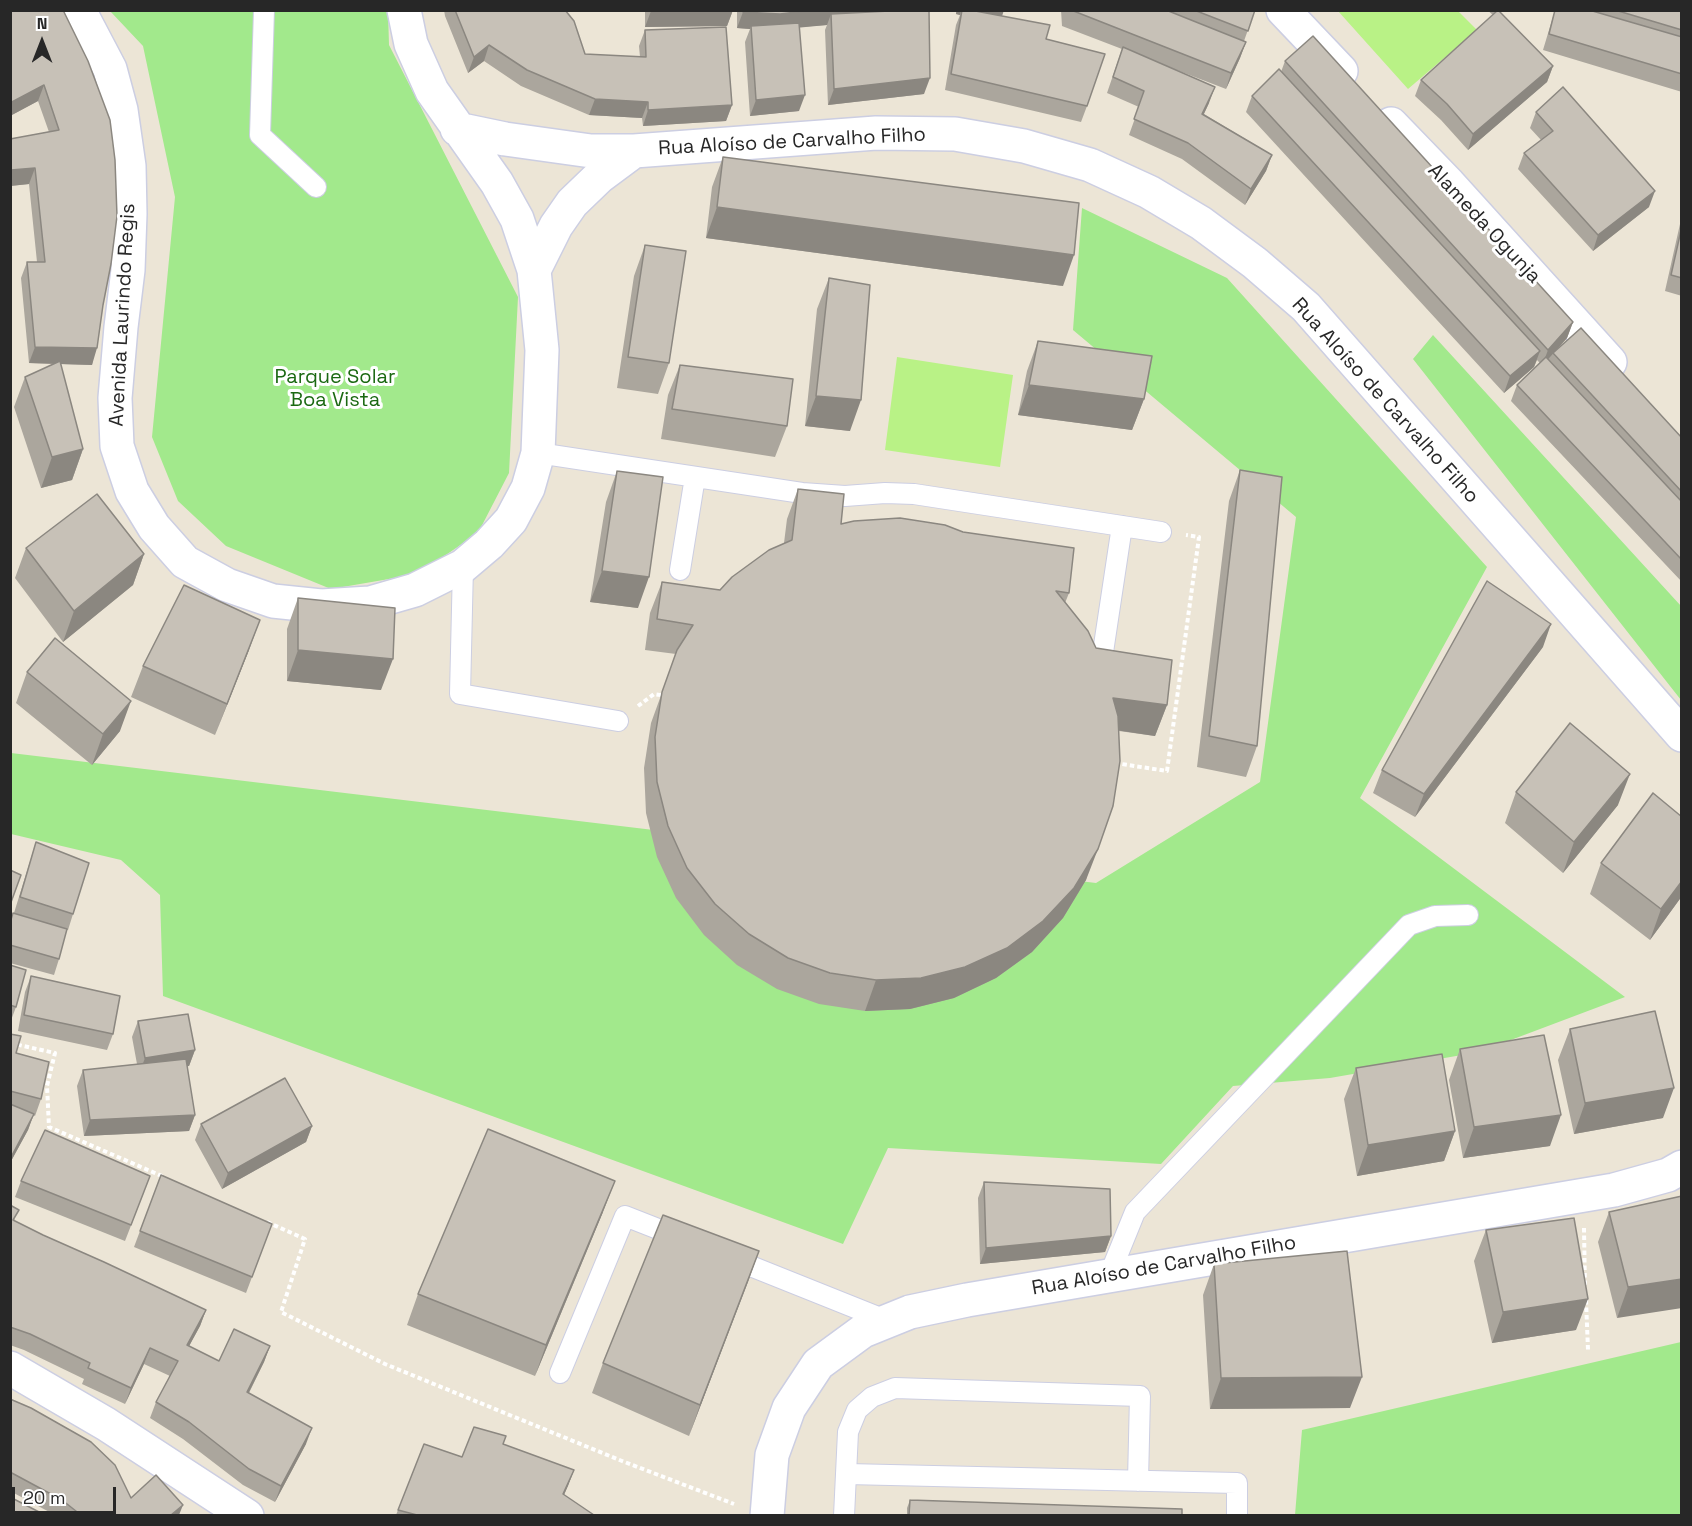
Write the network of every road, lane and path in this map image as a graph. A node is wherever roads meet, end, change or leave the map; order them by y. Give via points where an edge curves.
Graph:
1 (79, 10) edge
2 (264, 10) edge
3 (404, 10) edge
4 (1283, 10) edge
5 (457, 129) junction
6 (634, 151) junction
7 (316, 187) dead end
8 (534, 270) junction
9 (1633, 388) edge
10 (538, 453) junction
11 (695, 477) junction
12 (1122, 526) junction
13 (1161, 532) joint
14 (463, 566) junction
15 (680, 570) dead end
16 (1103, 652) edge
17 (677, 698) edge
18 (618, 721) joint
19 (1682, 735) edge
20 (1108, 762) edge
21 (1468, 915) dead end
22 (10, 1043) edge
23 (1682, 1167) edge
24 (166, 1178) edge
25 (262, 1220) edge
26 (1584, 1235) dead end
27 (1109, 1276) junction
28 (888, 1321) junction
29 (1588, 1350) dead end
30 (10, 1368) edge
31 (560, 1373) dead end
32 (847, 1474) junction
33 (1138, 1481) junction
34 (755, 1511) edge
35 (247, 1515) edge
36 (844, 1515) edge
37 (1237, 1515) edge

1 - 14 street, Avenida Laurindo Regis via 110,69 121,110 129,166 130,214 115,398 117,446 132,491 154,527 185,562 227,585 273,601 321,606 370,603 415,590
2 - 7 lane via 260,135
3 - 5 street, Avenida Laurindo Regis via 411,44
4 - 9 street, Alameda Ogunja via 1449,184
5 - 6 street, Rua Aloíso de Carvalho Filho via 591,151
5 - 8 street, Avenida Laurindo Regis via 497,183 517,219
6 - 8 street, Rua Aloíso de Carvalho Filho via 572,203
6 - 19 street, Rua Aloíso de Carvalho Filho via 876,132 955,134 1024,146 1090,165 1149,192 1201,223 1306,307
8 - 10 street, Avenida Laurindo Regis via 542,350
10 - 11 lane
10 - 14 street, Avenida Laurindo Regis via 528,488 511,520
11 - 12 lane via 813,494 914,494
11 - 15 lane
12 - 13 lane
12 - 16 lane
13 - 20 path via 1199,537 1167,771
14 - 18 lane via 460,694
17 - 18 path via 654,694
21 - 27 lane via 1435,916 1409,925 1135,1212
22 - 24 path via 55,1053 47,1086 49,1127
23 - 27 street, Rua Aloíso de Carvalho Filho via 1668,1175 1614,1190
25 - 34 path via 305,1239 281,1312 385,1364
26 - 29 path
27 - 28 street, Rua Aloíso de Carvalho Filho via 910,1312
28 - 31 lane via 625,1216
28 - 34 street, Rua Aloíso de Carvalho Filho via 863,1331 818,1364 789,1408
30 - 35 street via 106,1424
32 - 33 lane
32 - 33 lane via 848,1432 857,1410 872,1397 895,1388 1140,1396
32 - 36 lane
33 - 37 lane via 1237,1483

